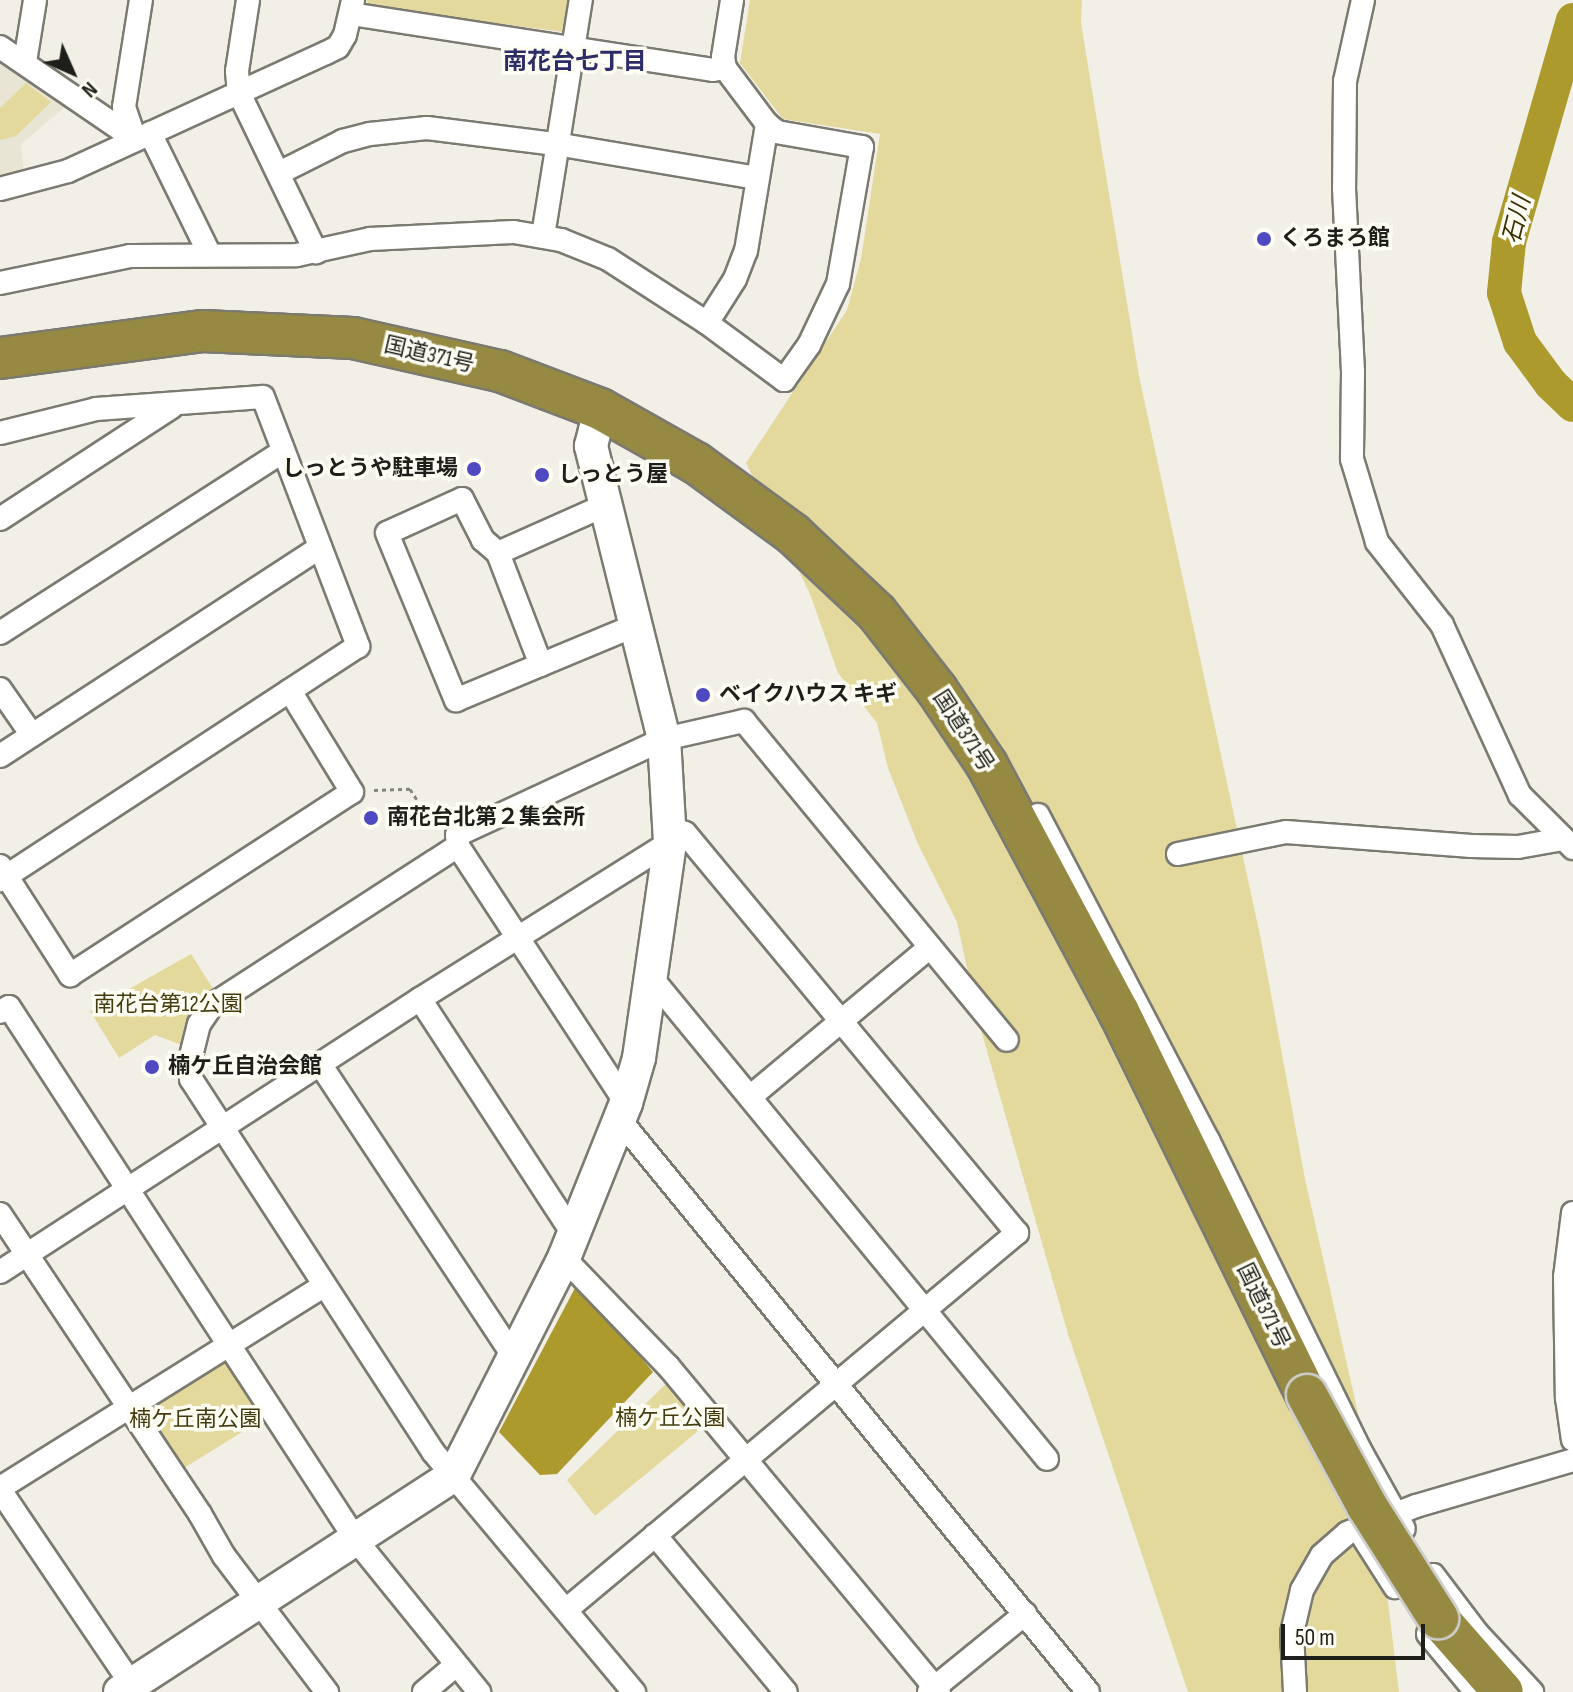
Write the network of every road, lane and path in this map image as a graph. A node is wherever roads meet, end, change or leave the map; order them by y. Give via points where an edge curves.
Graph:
1 (35, 0) edge
2 (141, 0) edge
3 (248, 0) edge
4 (581, 0) edge
5 (732, 0) edge
6 (1363, 0) edge
7 (352, 7) edge
8 (0, 47) edge
9 (573, 50) junction
10 (25, 62) junction
11 (725, 68) junction
12 (239, 93) junction
13 (767, 124) junction
14 (143, 136) junction
15 (556, 144) junction
16 (279, 173) junction
17 (756, 178) junction
18 (0, 189) edge
19 (543, 236) junction
20 (316, 252) junction
21 (210, 255) junction
22 (0, 283) edge
23 (707, 323) junction
24 (203, 331) junction
25 (0, 339) edge
26 (82, 345) junction
27 (0, 358) edge
28 (0, 373) edge
29 (173, 406) junction
30 (600, 409) junction
31 (0, 433) edge
32 (283, 451) junction
33 (608, 504) junction
34 (0, 519) edge
35 (320, 547) junction
36 (498, 553) junction
37 (636, 625) junction
38 (0, 633) edge
39 (541, 665) junction
40 (0, 689) edge
41 (290, 691) junction
42 (32, 735) junction
43 (664, 739) junction
44 (0, 756) edge
45 (352, 792) junction
46 (1038, 815) dead end
47 (670, 835) junction
48 (1568, 844) edge
49 (458, 846) junction
50 (1178, 854) dead end
51 (2, 874) edge
52 (520, 938) junction
53 (929, 948) junction
54 (650, 976) junction
55 (420, 999) junction
56 (0, 1012) edge
57 (840, 1022) junction
58 (1007, 1040) dead end
59 (320, 1064) junction
60 (750, 1097) junction
61 (622, 1111) junction
62 (221, 1127) junction
63 (125, 1190) junction
64 (1573, 1213) edge
65 (0, 1214) edge
66 (569, 1246) junction
67 (26, 1255) junction
68 (0, 1272) edge
69 (323, 1286) junction
70 (925, 1313) junction
71 (226, 1345) junction
72 (515, 1359) junction
73 (838, 1385) junction
74 (128, 1407) junction
75 (1573, 1440) edge
76 (1047, 1459) dead end
77 (746, 1460) junction
78 (1573, 1460) edge
79 (454, 1475) junction
80 (0, 1489) edge
81 (1395, 1514) junction
82 (1358, 1529) junction
83 (655, 1535) junction
84 (356, 1540) junction
85 (257, 1603) junction
86 (566, 1610) junction
87 (1025, 1614) junction
88 (456, 1665) junction
89 (129, 1690) edge
90 (934, 1690) edge
91 (327, 1692) edge
92 (424, 1692) edge
93 (479, 1692) edge
94 (634, 1692) edge
95 (786, 1692) edge
96 (1088, 1692) edge
97 (1295, 1692) edge
98 (1476, 1692) edge
99 (1503, 1692) edge
100 (1532, 1692) edge

1 - 10 street
2 - 14 street via 124,107
3 - 12 street via 237,71
4 - 9 street
5 - 11 street
6 - 48 street via 1345,81 1352,459 1377,542 1442,625 1520,795
7 - 9 street
7 - 12 street via 338,47
8 - 10 street
9 - 11 street
9 - 15 street
10 - 14 street
11 - 13 street
12 - 14 street
12 - 16 street
13 - 17 street
13 - 23 street via 777,132 862,147 838,284 809,345 784,380
14 - 18 street via 68,171
14 - 21 street
15 - 16 street via 427,128 343,141
15 - 17 street
15 - 19 street
16 - 20 street
17 - 23 street via 742,265
19 - 20 street via 514,232 370,239
19 - 23 street via 608,259
20 - 21 street
21 - 22 street via 130,256
24 - 25 highway via 121,327
24 - 26 highway, 国道371号
24 - 30 highway, 国道371号 via 353,338 500,371
26 - 27 highway, 国道371号
26 - 28 highway
29 - 31 street via 96,409
29 - 32 street via 263,397
29 - 34 street
30 - 33 street via 591,446
30 - 99 highway, 国道371号, bridge via 696,463 793,534 877,613 937,690 987,765 1119,1012 1307,1395 1374,1518 1438,1618
32 - 35 street
32 - 38 street
33 - 36 street
33 - 37 street
35 - 41 street via 358,646
35 - 42 street
36 - 39 street
36 - 39 street via 483,540 462,499 387,533 456,700
37 - 39 street
37 - 43 street
40 - 42 street
41 - 45 street
41 - 51 street
42 - 44 street
43 - 47 street
43 - 49 street via 457,835
43 - 53 street via 744,721
45 - 49 path via 410,789 438,832
45 - 51 street via 70,975
46 - 81 street
47 - 52 street
47 - 54 street
47 - 57 street via 685,833
48 - 50 street via 1471,846 1286,832
49 - 52 street
49 - 62 street via 212,1005 199,1024 191,1079
52 - 55 street
52 - 61 street
53 - 57 street
53 - 58 street
54 - 60 street
54 - 61 street via 639,1058
55 - 59 street
55 - 66 street
56 - 63 street via 9,1007
57 - 60 street
57 - 70 street via 1017,1233
59 - 62 street
59 - 72 street
60 - 70 street
61 - 66 street
61 - 73 street
62 - 63 street
62 - 69 street
63 - 67 street
63 - 71 street
64 - 75 street via 1565,1277
65 - 67 street
66 - 72 street
66 - 77 street
67 - 68 street
67 - 74 street
69 - 71 street
69 - 79 street
70 - 73 street
70 - 76 street
71 - 74 street
71 - 84 street
72 - 79 street
73 - 77 street
73 - 87 street
74 - 80 street
74 - 85 street
77 - 83 street
77 - 90 street
78 - 81 street
79 - 84 street
79 - 86 street
80 - 89 street
81 - 82 street
81 - 100 street via 1445,1593
82 - 97 street via 1322,1555 1302,1590 1292,1633
82 - 98 street via 1408,1607
83 - 86 street
83 - 95 street
84 - 85 street
84 - 88 street
85 - 89 street
85 - 91 street
86 - 94 street
87 - 90 street
87 - 96 street
88 - 92 street
88 - 93 street

